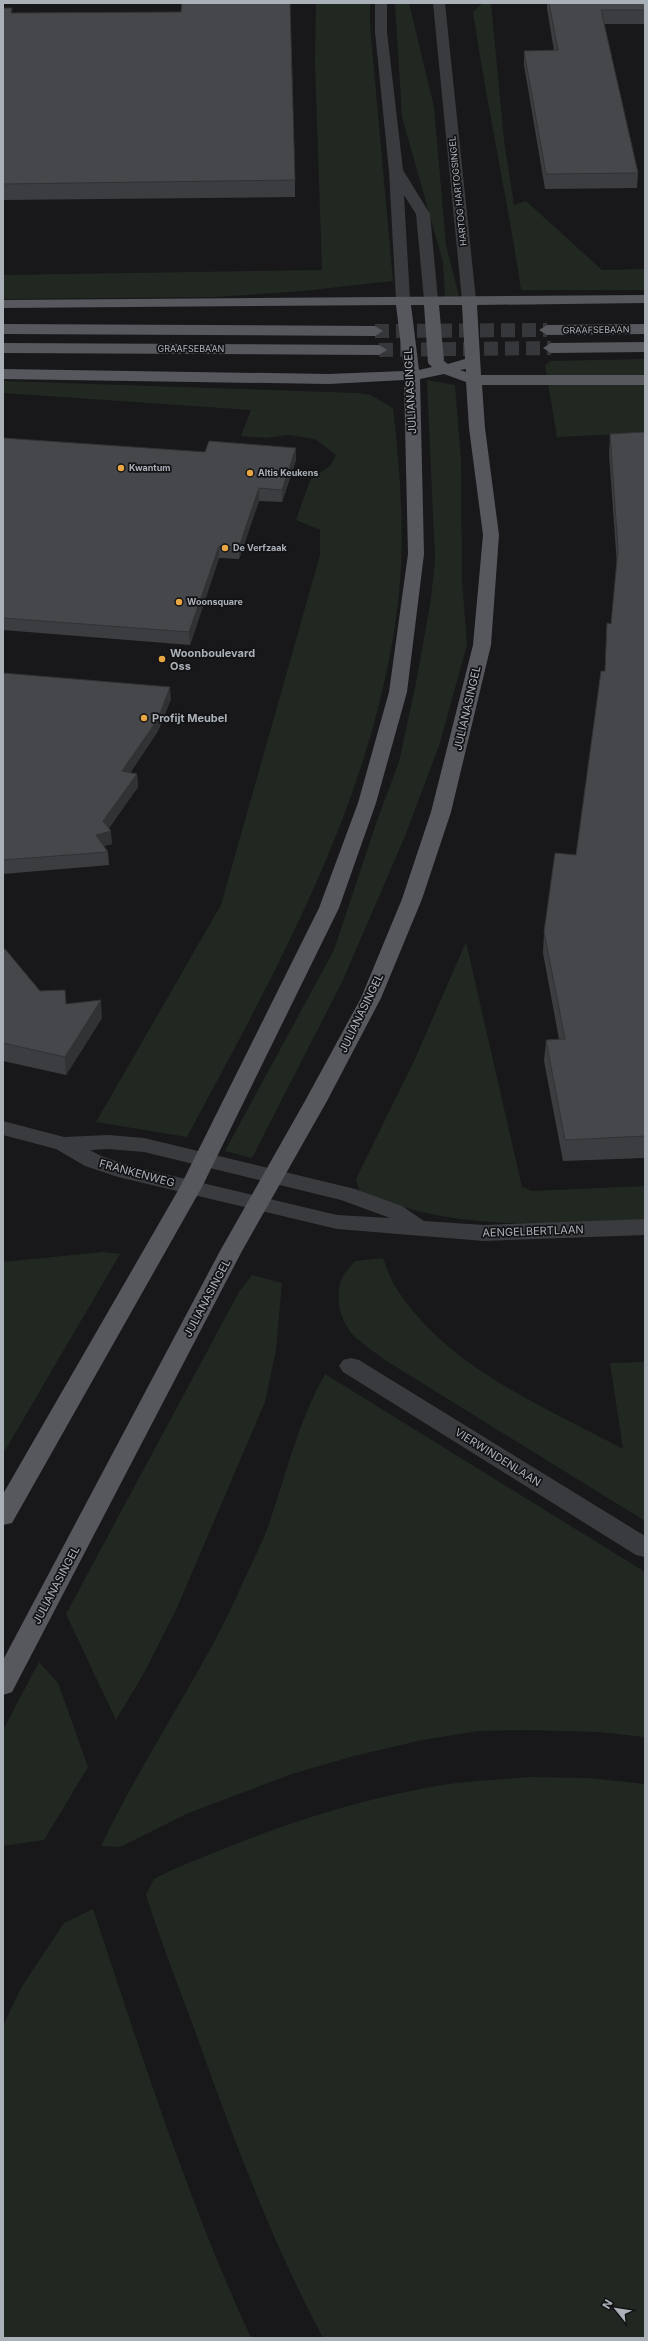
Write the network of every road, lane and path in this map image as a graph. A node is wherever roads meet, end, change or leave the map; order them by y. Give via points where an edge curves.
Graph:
1 (381, 3) edge
2 (439, 3) edge
3 (396, 171) junction
4 (645, 299) edge
5 (403, 300) junction
6 (431, 300) junction
7 (469, 300) junction
8 (3, 304) edge
9 (3, 329) edge
10 (645, 329) edge
11 (547, 330) tunnel mouth
12 (376, 331) tunnel mouth
13 (645, 347) edge
14 (3, 348) edge
15 (551, 348) tunnel mouth
16 (379, 350) tunnel mouth
17 (473, 362) junction
18 (447, 371) junction
19 (3, 374) edge
20 (412, 376) junction
21 (475, 380) junction
22 (645, 380) edge
23 (3, 1128) edge
24 (64, 1144) junction
25 (205, 1159) junction
26 (272, 1176) junction
27 (191, 1187) junction
28 (257, 1203) junction
29 (421, 1226) junction
30 (645, 1227) edge
31 (351, 1366) dead end
32 (3, 1516) edge
33 (645, 1548) edge
34 (3, 1685) edge

1 - 3 street via 381,32
2 - 7 street, HARTOG HARTOGSINGEL
3 - 5 street
3 - 6 street via 423,214
4 - 7 main road
5 - 6 main road
5 - 8 main road
5 - 20 main road, JULIANASINGEL
6 - 7 main road
6 - 18 main road via 436,363
7 - 17 main road, HARTOG HARTOGSINGEL
9 - 12 main road, GRAAFSEBAAN
10 - 11 main road, GRAAFSEBAAN
13 - 15 main road, GRAAFSEBAAN
14 - 16 main road, GRAAFSEBAAN
17 - 18 main road
17 - 21 main road, HARTOG HARTOGSINGEL
18 - 20 main road
18 - 21 main road
19 - 20 main road via 349,379
20 - 25 main road, JULIANASINGEL via 416,554 398,692 367,803 328,908 273,1025
21 - 22 main road
21 - 26 main road, JULIANASINGEL via 477,428 491,535 482,645 463,728 441,812 412,899 371,998
23 - 24 street, FRANKENWEG
24 - 25 street, FRANKENWEG via 108,1142 144,1145
24 - 27 street, FRANKENWEG via 93,1161 126,1172
25 - 26 street, FRANKENWEG
25 - 27 main road, JULIANASINGEL
26 - 28 main road, JULIANASINGEL
26 - 29 street, AENGELBERTLAAN via 348,1194 394,1211
27 - 28 street, FRANKENWEG
27 - 32 main road, JULIANASINGEL
28 - 29 street, AENGELBERTLAAN via 337,1222
28 - 34 main road, JULIANASINGEL
29 - 30 street, AENGELBERTLAAN via 454,1232 484,1233
31 - 33 street, VIERWINDENLAAN

